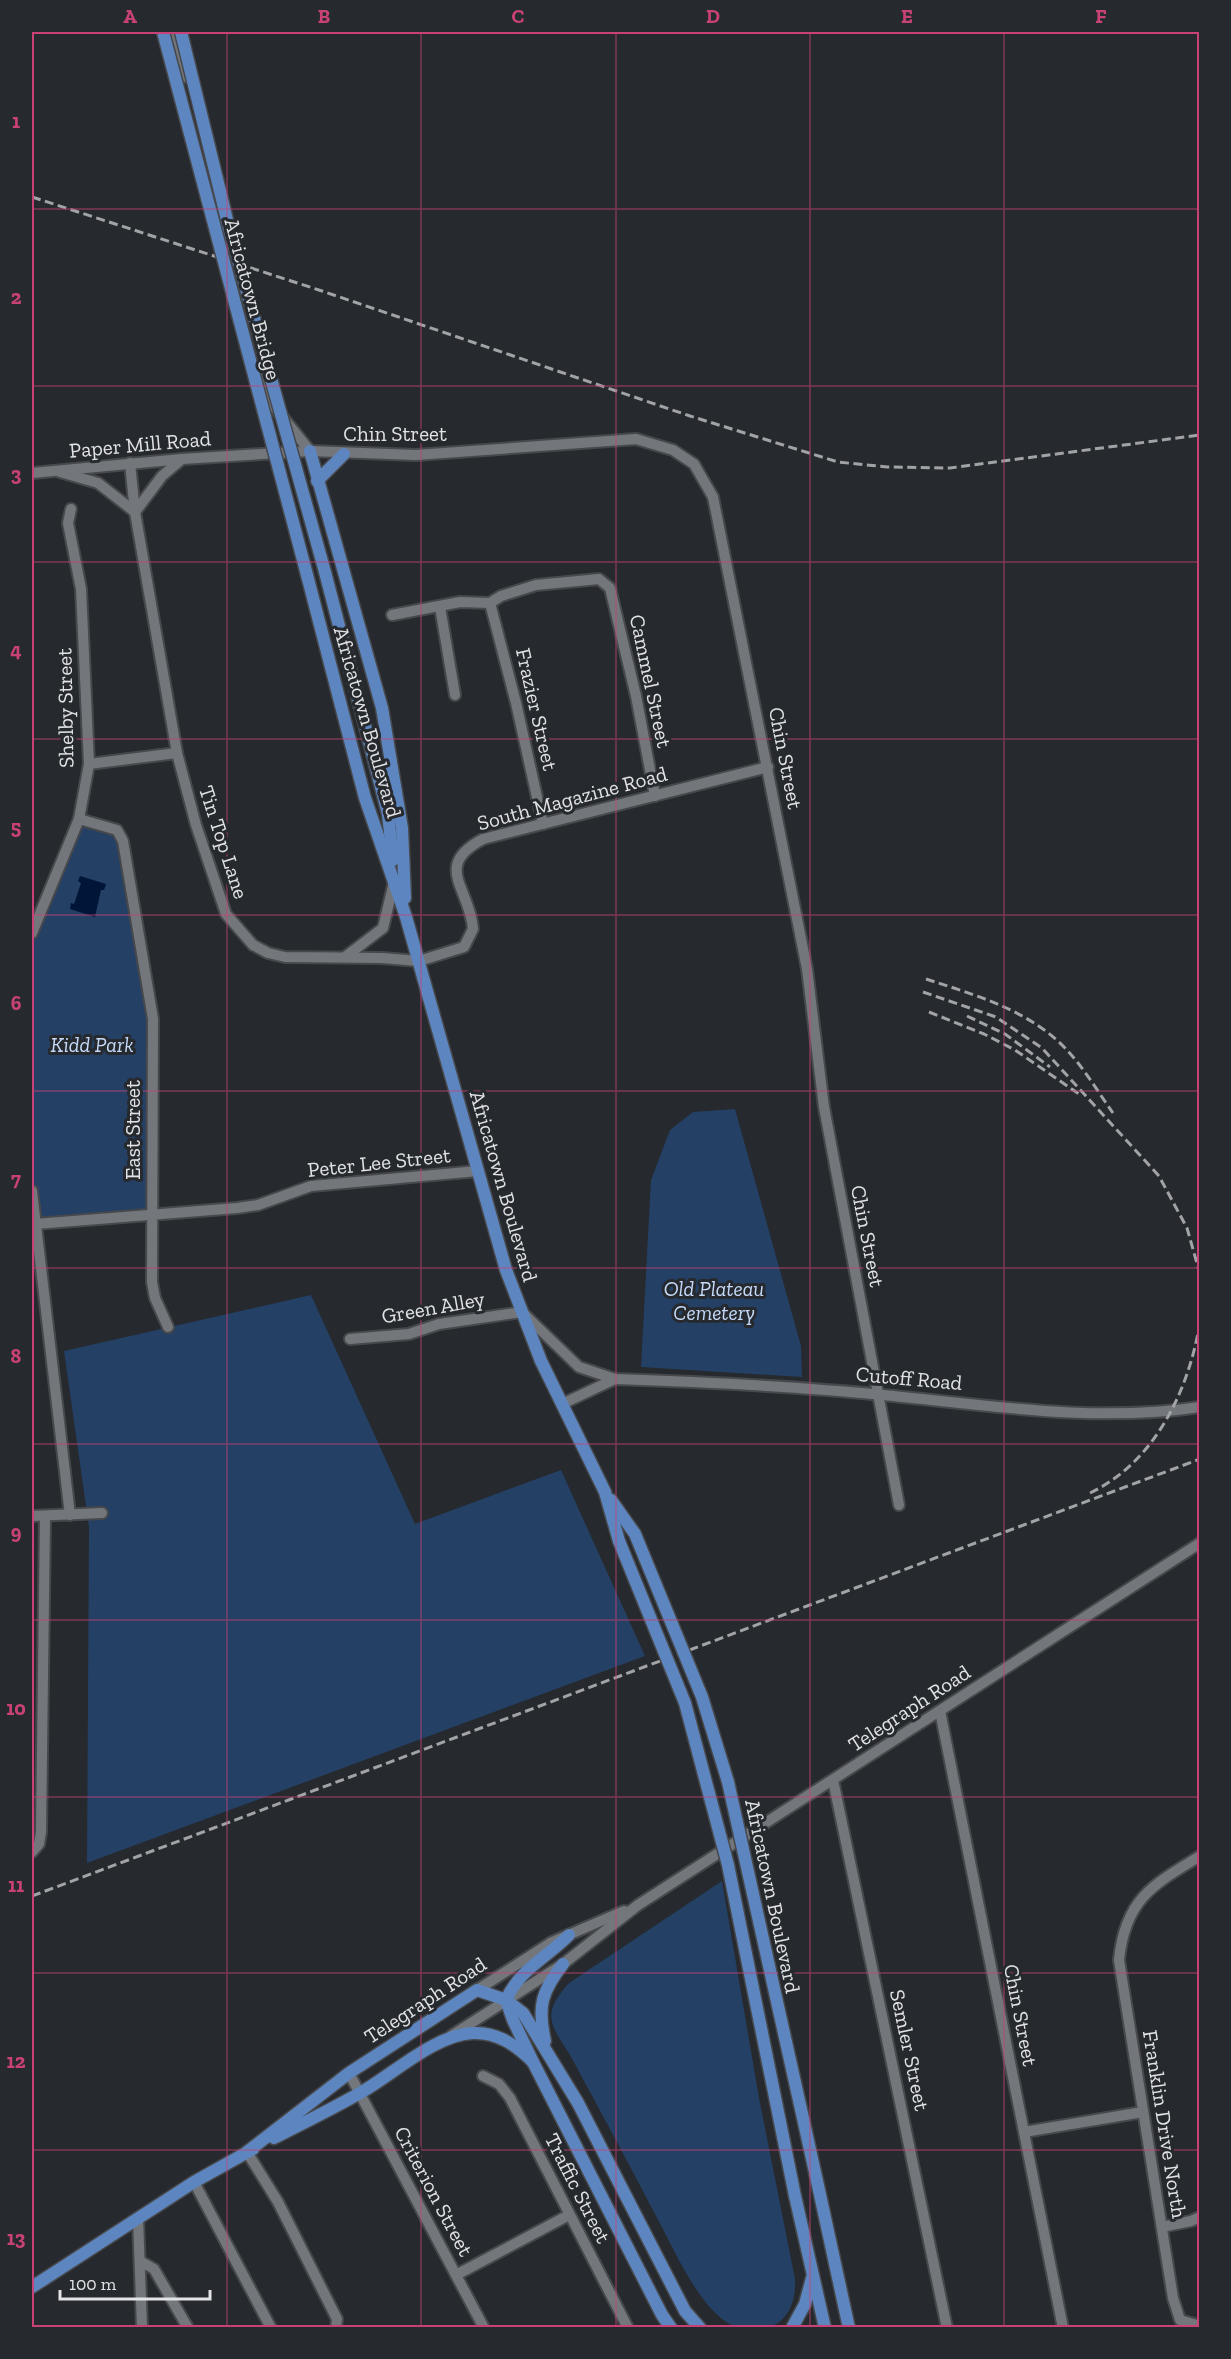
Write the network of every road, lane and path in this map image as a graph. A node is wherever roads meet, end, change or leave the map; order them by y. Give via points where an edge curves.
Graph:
1 (163, 32) edge
2 (174, 32) edge
3 (181, 32) edge
4 (310, 451) junction
5 (344, 454) junction
6 (252, 455) joint
7 (182, 459) junction
8 (130, 463) junction
9 (56, 470) junction
10 (32, 473) edge
11 (317, 480) junction
12 (71, 509) dead end
13 (135, 512) junction
14 (325, 572) joint
15 (307, 575) joint
16 (490, 603) junction
17 (440, 607) junction
18 (392, 615) dead end
19 (455, 694) dead end
20 (177, 753) junction
21 (89, 764) junction
22 (768, 767) junction
23 (655, 796) junction
24 (79, 819) junction
25 (543, 824) junction
26 (395, 879) junction
27 (406, 917) junction
28 (32, 933) edge
29 (345, 957) junction
30 (419, 961) junction
31 (478, 1171) junction
32 (32, 1191) edge
33 (150, 1213) junction
34 (35, 1224) junction
35 (522, 1312) junction
36 (168, 1327) dead end
37 (350, 1339) dead end
38 (615, 1379) junction
39 (879, 1394) junction
40 (562, 1404) junction
41 (1200, 1407) edge
42 (604, 1492) junction
43 (899, 1505) dead end
44 (102, 1513) dead end
45 (70, 1515) junction
46 (32, 1516) edge
47 (45, 1517) junction
48 (1200, 1543) edge
49 (940, 1711) junction
50 (833, 1780) junction
51 (32, 1852) edge
52 (1200, 1856) edge
53 (638, 1905) junction
54 (568, 1935) junction
55 (563, 1964) junction
56 (477, 1990) junction
57 (506, 2000) junction
58 (451, 2036) junction
59 (549, 2053) junction
60 (533, 2062) junction
61 (349, 2073) junction
62 (483, 2076) dead end
63 (360, 2093) junction
64 (1143, 2112) junction
65 (1024, 2132) junction
66 (247, 2152) junction
67 (194, 2182) junction
68 (569, 2215) junction
69 (1200, 2217) edge
70 (138, 2218) junction
71 (1162, 2227) junction
72 (140, 2261) junction
73 (813, 2274) junction
74 (456, 2275) junction
75 (32, 2287) edge
76 (1200, 2326) edge
77 (142, 2328) edge
78 (188, 2328) edge
79 (271, 2328) edge
80 (336, 2328) edge
81 (484, 2328) edge
82 (628, 2328) edge
83 (671, 2328) edge
84 (700, 2328) edge
85 (792, 2328) edge
86 (825, 2328) edge
87 (849, 2328) edge
88 (947, 2328) edge
89 (1063, 2328) edge

1 - 15 main road, Africatown Bridge, bridge
2 - 4 street via 272,404
3 - 14 main road, Africatown Bridge, bridge via 230,228
4 - 5 street, Chin Street
4 - 6 street, Chin Street
4 - 11 main road
5 - 11 main road
5 - 22 street, Chin Street via 416,455 636,440 673,450 693,464 713,497
6 - 7 street, Paper Mill Road
7 - 8 street, Paper Mill Road
7 - 13 street via 162,476
8 - 9 street, Paper Mill Road
8 - 13 street, Tin Top Lane
9 - 10 street, Paper Mill Road
9 - 13 street via 98,483
11 - 27 main road via 382,708 402,828
12 - 21 street, Shelby Street via 68,523 81,589
13 - 20 street, Tin Top Lane
14 - 26 main road, Africatown Boulevard via 388,814
15 - 26 main road, Africatown Boulevard via 365,798
16 - 17 street via 460,602
16 - 23 street, Cammel Street via 536,585 599,579 610,588
16 - 25 street, Frazier Street
17 - 18 street
17 - 19 street
20 - 21 street
20 - 29 street, Tin Top Lane via 218,896 237,929 268,953 285,957
21 - 24 street, Shelby Street
22 - 23 street, South Magazine Road
22 - 39 street, Chin Street via 807,969 824,1107
23 - 25 street, South Magazine Road
24 - 28 street, Shelby Street
24 - 33 street, East Street via 117,830 123,840 153,1019
25 - 30 street, South Magazine Road via 483,839 461,853 457,877 472,920 471,936 457,951
26 - 27 main road, Africatown Boulevard
26 - 29 street via 383,928
27 - 30 main road, Africatown Boulevard
29 - 30 street, Tin Top Lane
30 - 31 main road, Africatown Boulevard
31 - 33 street, Peter Lee Street via 311,1186 258,1204
31 - 35 main road, Africatown Boulevard
32 - 34 street
33 - 34 street, Peter Lee Street
33 - 36 street, East Street via 152,1282
34 - 45 street
35 - 37 street, Green Alley via 439,1324 409,1334
35 - 38 street, Cutoff Road via 579,1367
35 - 40 main road, Africatown Boulevard
38 - 39 street, Cutoff Road
38 - 40 street, Cutoff Road
39 - 41 street, Cutoff Road via 1102,1414
39 - 43 street, Chin Street
40 - 42 main road, Africatown Boulevard
42 - 73 main road, Africatown Boulevard, bridge via 619,1541 685,1703 728,1865
42 - 87 main road, Africatown Boulevard, bridge via 635,1534 702,1696 728,1782
44 - 45 street
45 - 47 street
46 - 47 street
47 - 51 street via 41,1832 39,1844
48 - 49 street, Telegraph Road
49 - 50 street, Telegraph Road
49 - 65 street, Chin Street
50 - 53 street, Telegraph Road
50 - 88 street, Semler Street
52 - 64 street, Franklin Drive North via 1162,1879 1133,1909 1122,1932 1119,1960
53 - 54 street, Telegraph Road
53 - 55 street, Telegraph Road
54 - 56 street, Telegraph Road
54 - 57 main road via 519,1976
55 - 57 street, Telegraph Road
55 - 59 main road via 549,1982 541,2006 541,2024
56 - 57 main road
56 - 61 main road, Telegraph Road
57 - 58 street, Telegraph Road
57 - 59 main road via 523,2013
57 - 60 main road
58 - 60 main road via 492,2035 519,2047
58 - 63 main road, Telegraph Road
59 - 84 main road via 685,2311
60 - 83 main road
61 - 63 street, Criterion Street
61 - 66 main road, Telegraph Road
62 - 68 street, Traffic Street via 499,2084 510,2098
63 - 66 main road, Telegraph Road
63 - 74 street, Criterion Street
64 - 65 street
64 - 71 street, Franklin Drive North
65 - 89 street, Chin Street
66 - 67 main road, Telegraph Road
66 - 80 street via 278,2202 337,2319
67 - 70 main road, Telegraph Road
67 - 79 street
68 - 74 street
68 - 82 street, Traffic Street
69 - 71 street
70 - 72 street
70 - 75 main road, Telegraph Road
71 - 76 street, Franklin Drive North via 1180,2320
72 - 77 street
72 - 78 street via 154,2269
73 - 85 main road via 805,2304
73 - 86 main road, Africatown Boulevard
74 - 81 street, Criterion Street

